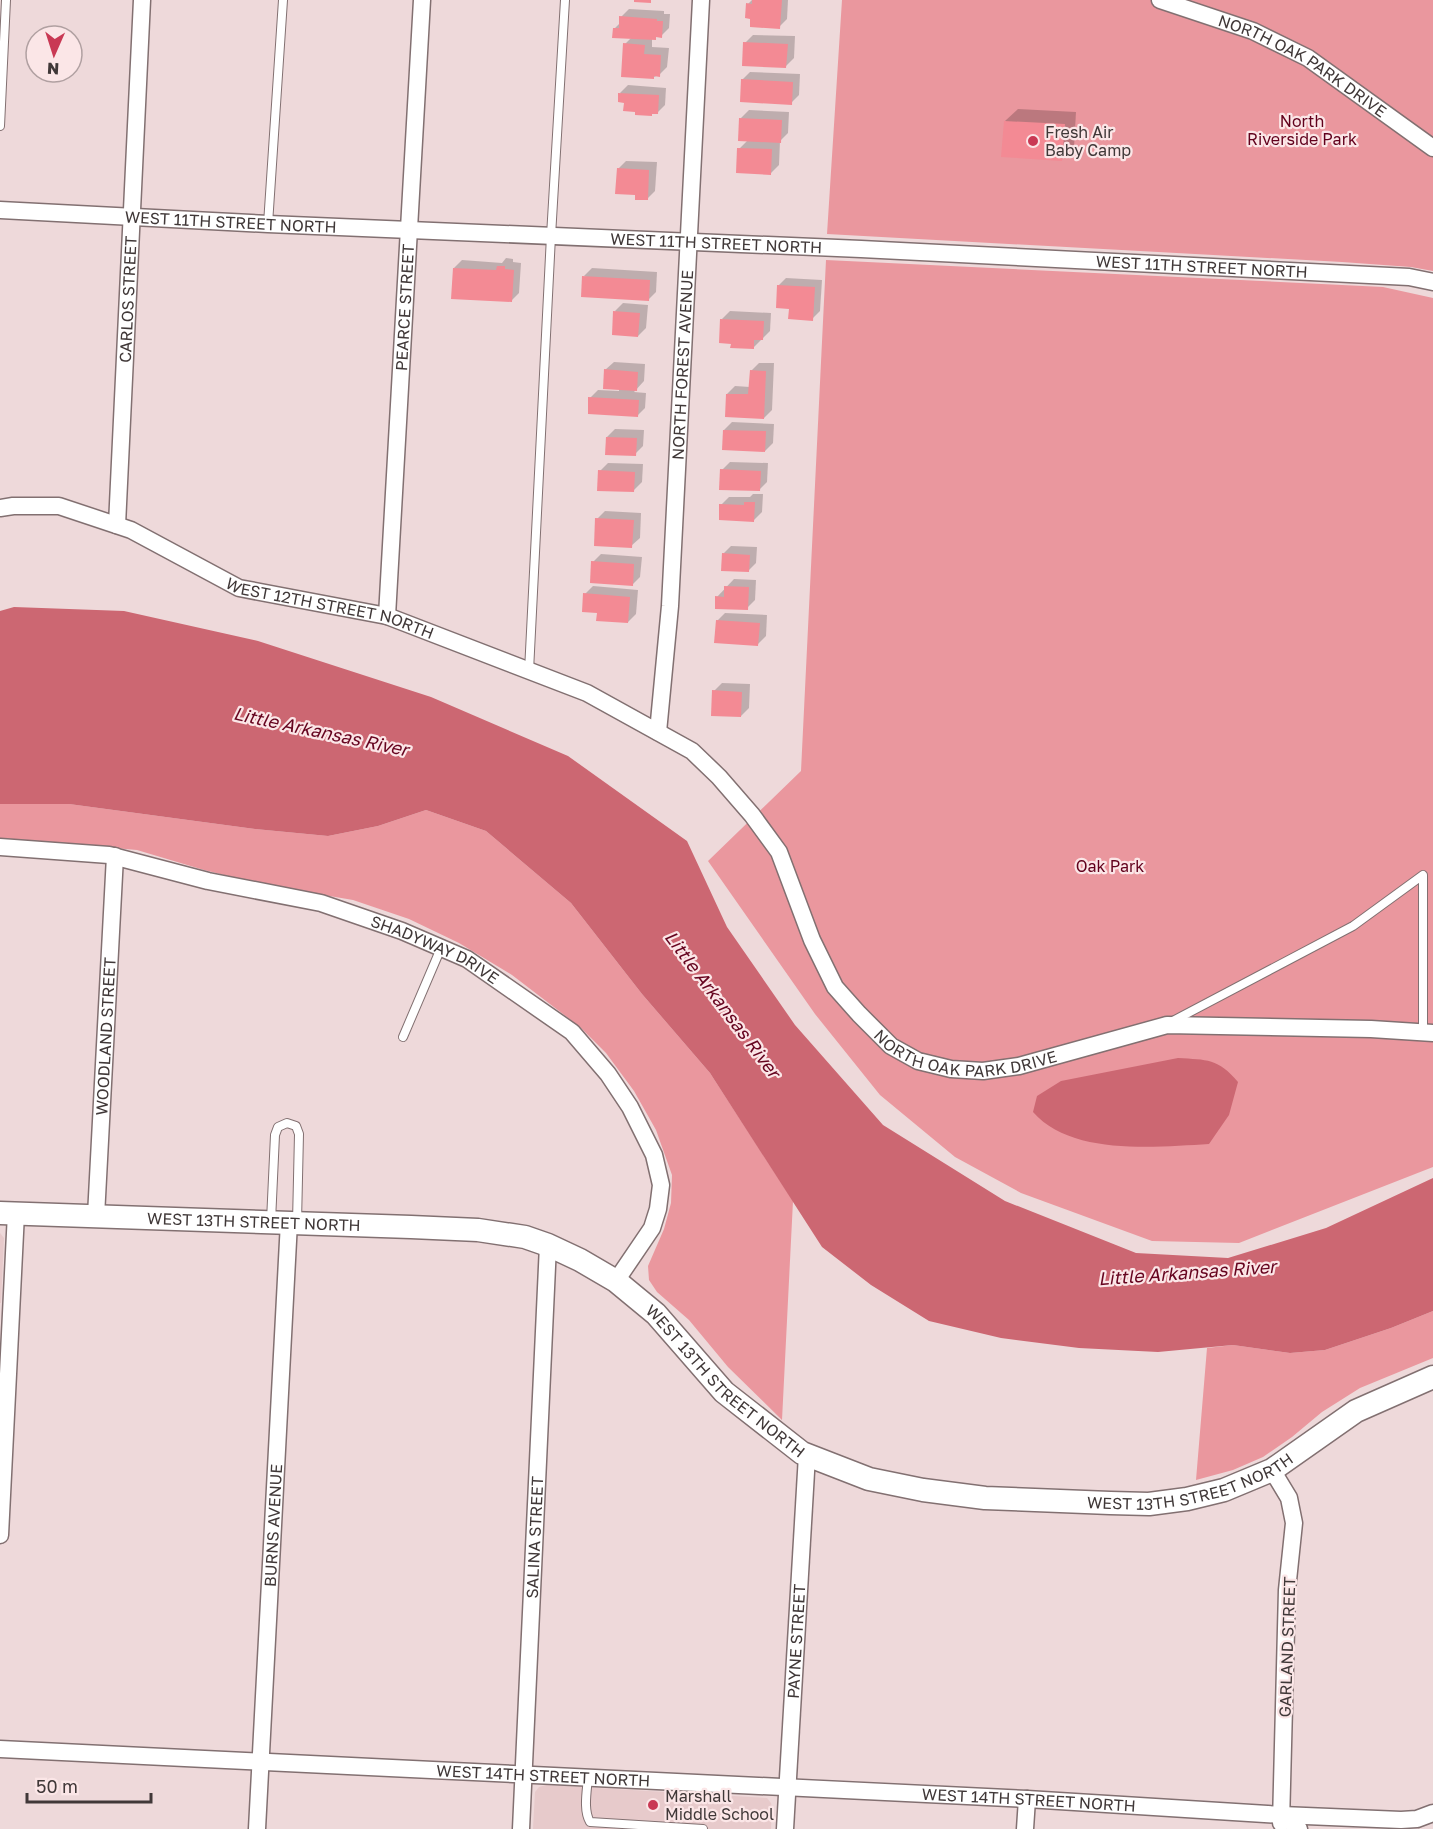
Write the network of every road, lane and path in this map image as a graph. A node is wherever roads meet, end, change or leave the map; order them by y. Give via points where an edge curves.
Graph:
1 (6, 0) edge
2 (142, 0) edge
3 (283, 0) edge
4 (422, 0) edge
5 (565, 0) edge
6 (701, 0) edge
7 (1160, 0) edge
8 (0, 126) edge
9 (1433, 148) edge
10 (0, 210) edge
11 (131, 217) junction
12 (268, 224) junction
13 (407, 230) junction
14 (550, 236) junction
15 (689, 242) junction
16 (1433, 282) edge
17 (0, 508) edge
18 (117, 525) junction
19 (387, 616) junction
20 (529, 671) junction
21 (658, 732) junction
22 (0, 847) edge
23 (115, 856) junction
24 (441, 948) junction
25 (1167, 1025) junction
26 (1428, 1033) edge
27 (403, 1037) dead end
28 (8, 1213) edge
29 (96, 1216) junction
30 (286, 1222) junction
31 (548, 1245) junction
32 (616, 1281) junction
33 (1433, 1377) edge
34 (807, 1455) junction
35 (1272, 1470) junction
36 (0, 1535) edge
37 (0, 1749) edge
38 (260, 1761) junction
39 (524, 1774) junction
40 (588, 1777) junction
41 (787, 1787) junction
42 (1027, 1798) junction
43 (1433, 1813) edge
44 (1281, 1822) edge
45 (256, 1829) edge
46 (521, 1829) edge
47 (703, 1829) edge
48 (785, 1829) edge
49 (1025, 1829) edge
50 (1299, 1829) edge

1 - 8 lane
2 - 11 street, CARLOS STREET
3 - 12 lane
4 - 13 street, PEARCE STREET
5 - 14 lane
6 - 15 street, NORTH FOREST AVENUE
7 - 9 street, NORTH OAK PARK DRIVE via 1253,31 1308,58
10 - 11 street, WEST 11TH STREET NORTH
11 - 12 street, WEST 11TH STREET NORTH
11 - 18 street, CARLOS STREET
12 - 13 street, WEST 11TH STREET NORTH
13 - 14 street, WEST 11TH STREET NORTH
13 - 19 street, PEARCE STREET
14 - 15 street, WEST 11TH STREET NORTH
14 - 20 lane
15 - 16 street, WEST 11TH STREET NORTH via 1408,277
15 - 21 street, NORTH FOREST AVENUE via 670,606
17 - 18 street, WEST 12TH STREET NORTH via 59,506
18 - 19 street, WEST 12TH STREET NORTH via 239,588
19 - 20 street, WEST 12TH STREET NORTH
20 - 21 street, WEST 12TH STREET NORTH via 587,693
21 - 25 street, NORTH OAK PARK DRIVE via 692,751 752,815 779,852 812,940 835,987 891,1046 918,1061 983,1071 1019,1066
22 - 23 street, SHADYWAY DRIVE
23 - 24 street, SHADYWAY DRIVE via 208,881 321,903
23 - 29 street, WOODLAND STREET
24 - 27 lane
24 - 32 street, SHADYWAY DRIVE via 467,959 572,1032 630,1107 654,1155 661,1185 652,1228
25 - 26 street, NORTH OAK PARK DRIVE
25 - 26 lane via 1353,926 1423,875
28 - 29 street, WEST 13TH STREET NORTH
28 - 36 street
29 - 30 street, WEST 13TH STREET NORTH
30 - 30 lane via 299,1134 296,1126 287,1123 278,1127 274,1135
30 - 31 street, WEST 13TH STREET NORTH via 478,1230 525,1237
30 - 38 street, BURNS AVENUE
31 - 32 street, WEST 13TH STREET NORTH
31 - 39 street, SALINA STREET
32 - 34 street, WEST 13TH STREET NORTH via 656,1314 724,1392
33 - 35 street, WEST 13TH STREET NORTH via 1356,1411
34 - 35 street, WEST 13TH STREET NORTH via 869,1479 923,1490 985,1498 1110,1503 1149,1504 1187,1499 1224,1490
34 - 41 street, PAYNE STREET
35 - 44 street, GARLAND STREET via 1289,1498 1294,1523 1287,1590
37 - 38 street, WEST 14TH STREET NORTH
38 - 39 street, WEST 14TH STREET NORTH
38 - 45 street, BURNS AVENUE
39 - 40 street, WEST 14TH STREET NORTH
39 - 46 street, SALINA STREET
40 - 41 street, WEST 14TH STREET NORTH
40 - 47 lane via 586,1805 590,1822
41 - 42 street, WEST 14TH STREET NORTH
41 - 48 street, PAYNE STREET
42 - 44 street, WEST 14TH STREET NORTH
42 - 49 street
43 - 44 street, WEST 14TH STREET NORTH via 1401,1820
44 - 50 street

